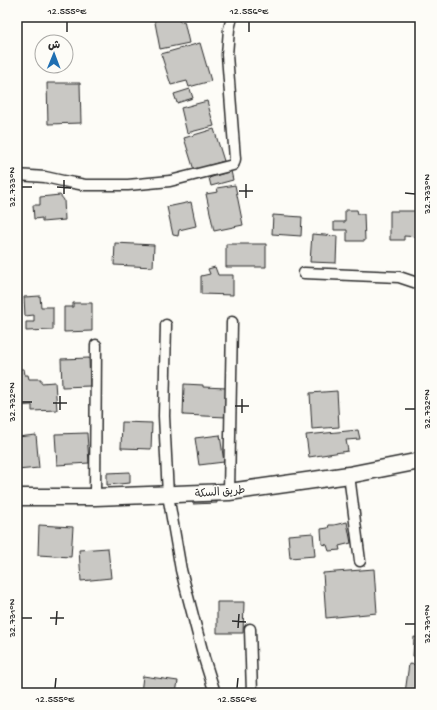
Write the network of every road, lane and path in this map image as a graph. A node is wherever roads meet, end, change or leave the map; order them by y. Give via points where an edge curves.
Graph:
1 (232, 17) edge
2 (17, 176) edge
3 (304, 273) dead end
4 (420, 284) edge
5 (232, 322) dead end
6 (166, 325) dead end
7 (96, 345) dead end
8 (420, 461) edge
9 (349, 475) junction
10 (229, 492) junction
11 (168, 495) junction
12 (17, 497) edge
13 (96, 497) junction
14 (360, 562) dead end
15 (250, 628) dead end
16 (215, 693) edge
17 (252, 693) edge

1 - 2 street via 227,55 235,159 233,165 170,181 128,185 85,185 45,177
3 - 4 street via 398,277
5 - 10 street
6 - 11 street via 164,416
7 - 13 street
8 - 9 main road, طريق السكة
9 - 10 main road, طريق السكة
9 - 14 street
10 - 11 main road, طريق السكة
11 - 13 main road, طريق السكة
11 - 16 street via 181,570
12 - 13 main road, طريق السكة
15 - 17 street

